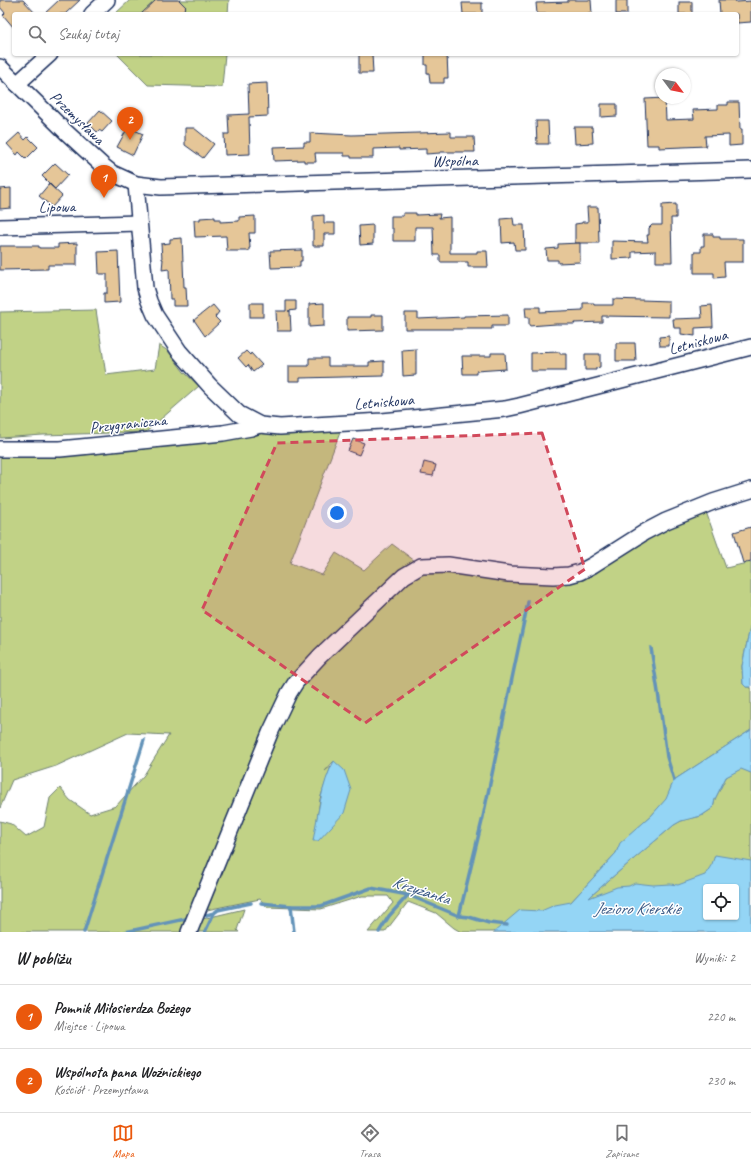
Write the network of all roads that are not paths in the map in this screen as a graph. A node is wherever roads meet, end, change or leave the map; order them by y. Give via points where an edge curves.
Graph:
1 (107, 0) edge
2 (94, 12) edge
3 (48, 56) edge
4 (0, 67) edge
5 (17, 84) junction
6 (751, 170) edge
7 (136, 184) junction
8 (161, 187) joint
9 (139, 223) junction
10 (0, 226) edge
11 (751, 347) edge
12 (260, 425) junction
13 (0, 449) edge
14 (751, 490) edge
15 (189, 932) edge

1 - 2 street
3 - 5 street
4 - 5 street, Przemysława
5 - 7 street, Przemysława via 96,160 112,173
6 - 8 street, Wspólna
7 - 8 street, Przemysława
7 - 9 street, Letniskowa
9 - 10 street, Lipowa
9 - 12 street, Letniskowa via 145,288 155,315 179,351 210,386 239,414
11 - 12 street, Letniskowa via 505,409 382,421 280,427
12 - 13 street, Przygraniczna via 223,433 60,449
14 - 15 street via 666,521 594,565 569,575 509,574 448,565 421,566 404,576 320,656 289,693 270,733

